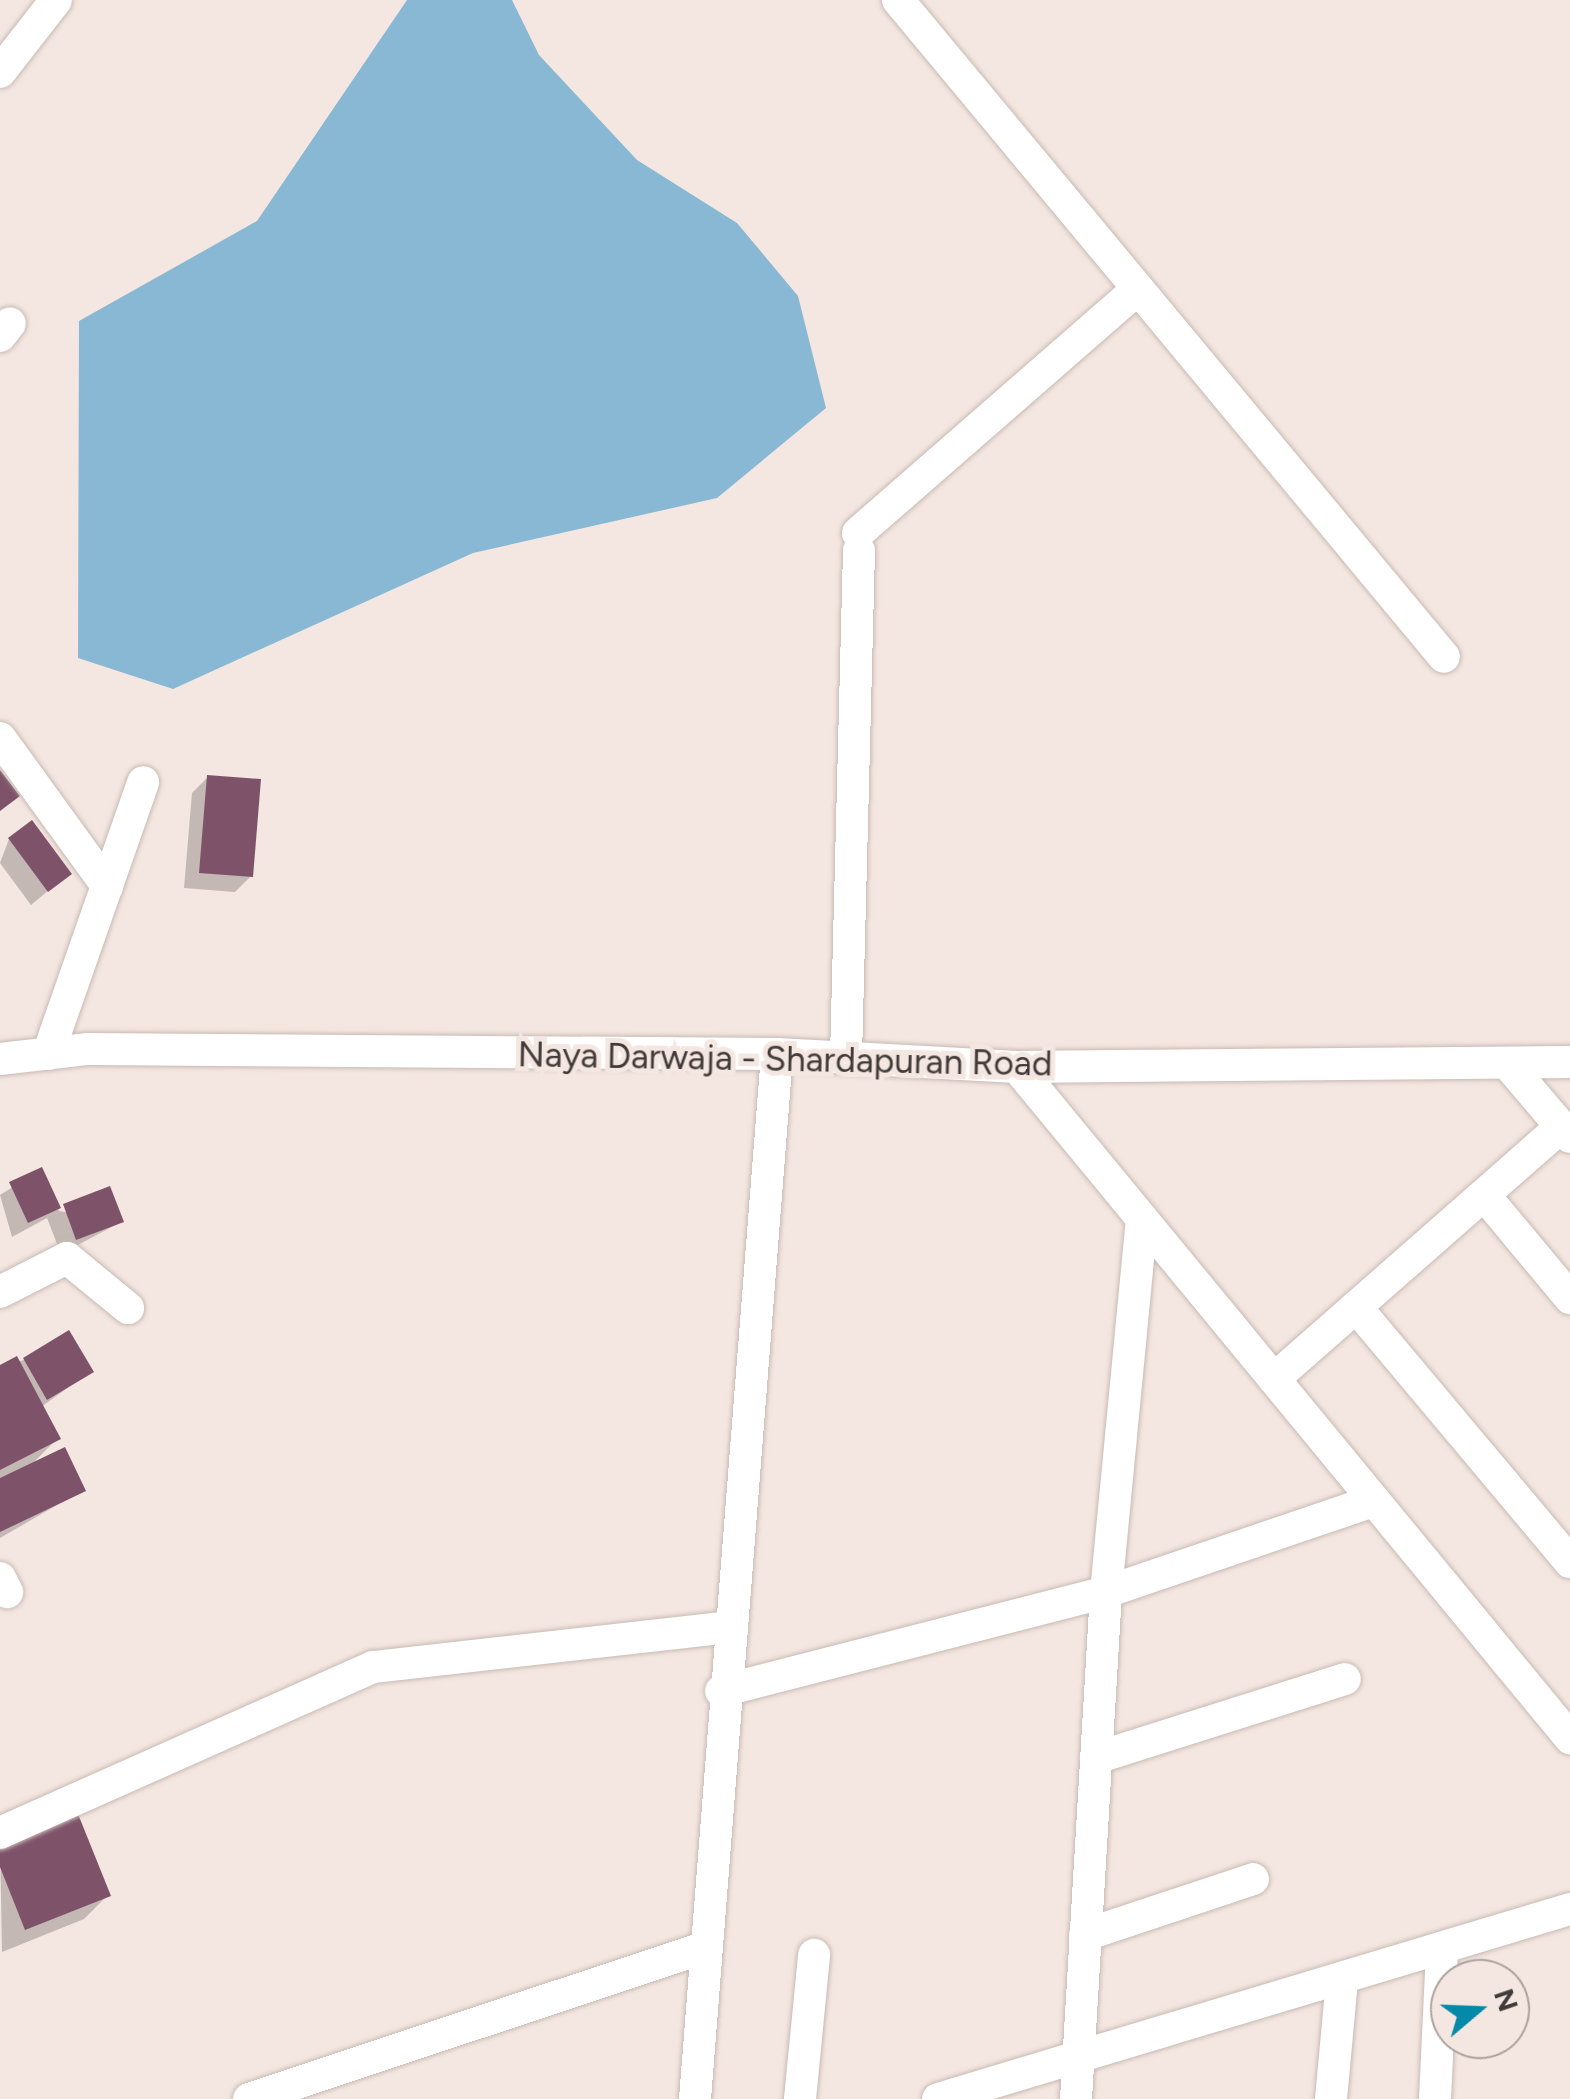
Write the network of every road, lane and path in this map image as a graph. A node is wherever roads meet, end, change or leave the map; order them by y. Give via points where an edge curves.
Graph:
1 (56, 0) edge
2 (898, 0) edge
3 (0, 72) edge
4 (1138, 289) junction
5 (1444, 657) dead end
6 (0, 738) edge
7 (143, 782) dead end
8 (107, 886) junction
9 (48, 1054) junction
10 (777, 1054) junction
11 (846, 1057) junction
12 (0, 1059) edge
13 (1570, 1062) edge
14 (1507, 1063) junction
15 (1017, 1067) junction
16 (1566, 1132) edge
17 (1484, 1196) junction
18 (1142, 1219) junction
19 (0, 1292) edge
20 (1570, 1298) edge
21 (128, 1308) dead end
22 (1356, 1308) junction
23 (1274, 1379) junction
24 (1374, 1501) junction
25 (1570, 1562) edge
26 (1106, 1592) junction
27 (726, 1627) junction
28 (1345, 1678) dead end
29 (721, 1690) junction
30 (1570, 1738) edge
31 (1096, 1758) junction
32 (0, 1833) edge
33 (1254, 1879) dead end
34 (1570, 1909) edge
35 (1085, 1935) junction
36 (705, 1947) junction
37 (1442, 1950) junction
38 (814, 1955) dead end
39 (1342, 1981) junction
40 (1078, 2064) junction
41 (956, 2097) edge
42 (249, 2099) edge
43 (695, 2099) edge
44 (800, 2099) edge
45 (1076, 2099) edge
46 (1331, 2099) edge
47 (1435, 2099) edge

1 - 3 street
2 - 4 street
4 - 5 street
4 - 11 street via 859,542
6 - 8 street
7 - 8 street
8 - 9 street
9 - 10 street, Naya Darwaja - Shardapuran Road
9 - 12 street, Naya Darwaja - Shardapuran Road
10 - 11 street, Naya Darwaja - Shardapuran Road
10 - 27 street
11 - 15 street, Naya Darwaja - Shardapuran Road
13 - 14 street, Naya Darwaja - Shardapuran Road
14 - 15 street, Naya Darwaja - Shardapuran Road
14 - 16 street
15 - 18 street
16 - 17 street
17 - 20 street
17 - 22 street
18 - 23 street
18 - 26 street
19 - 21 street via 67,1258
22 - 23 street
22 - 25 street
23 - 24 street
24 - 26 street
24 - 30 street
26 - 29 street
26 - 31 street
27 - 29 street
27 - 32 street via 373,1667
28 - 31 street
29 - 36 street
31 - 35 street
33 - 35 street
34 - 37 street
35 - 40 street
36 - 42 street
36 - 43 street
37 - 39 street
37 - 47 street
38 - 44 street
39 - 40 street
39 - 46 street
40 - 41 street
40 - 45 street

